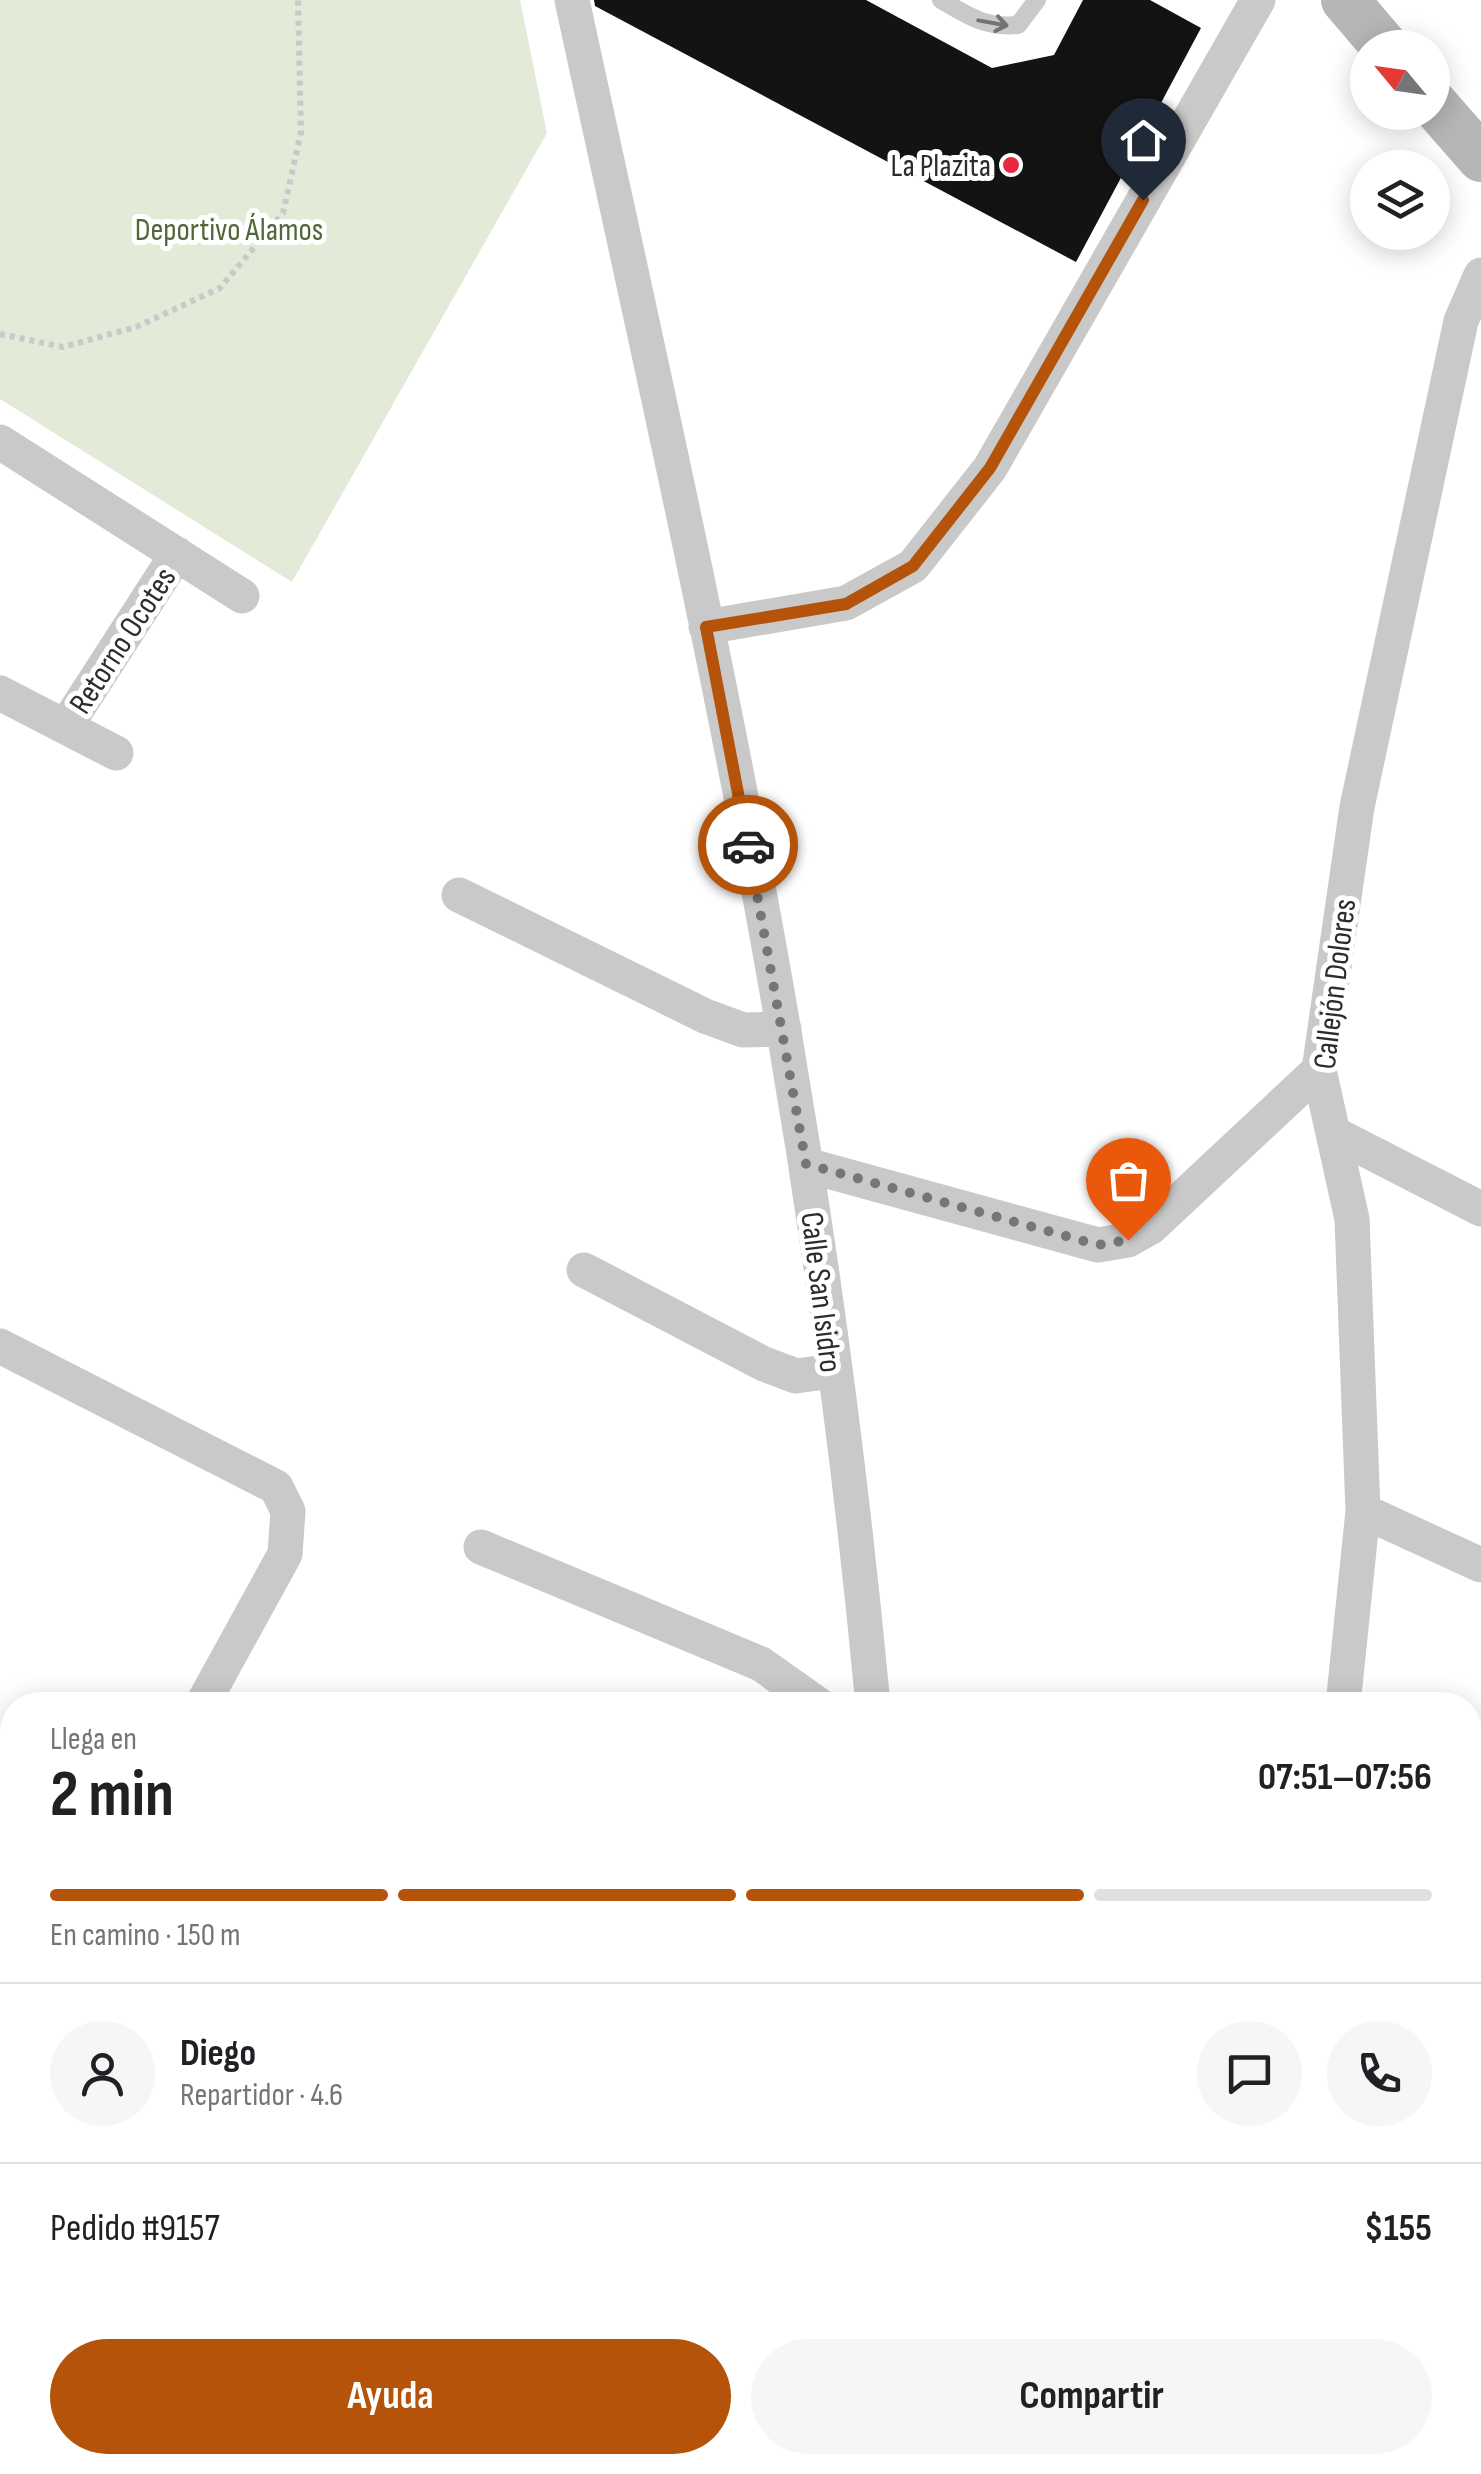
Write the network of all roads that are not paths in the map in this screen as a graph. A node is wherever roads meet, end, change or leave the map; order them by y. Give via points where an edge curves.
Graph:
1 (572, 0) edge
2 (940, 0) edge
3 (1038, 0) edge
4 (1258, 0) edge
5 (1345, 0) edge
6 (1371, 30) edge
7 (1450, 123) edge
8 (1481, 158) edge
9 (1481, 275) edge
10 (0, 442) edge
11 (177, 554) junction
12 (242, 596) dead end
13 (706, 627) junction
14 (0, 693) edge
15 (66, 726) junction
16 (116, 753) dead end
17 (459, 895) dead end
18 (784, 1029) junction
19 (1319, 1070) junction
20 (1335, 1134) junction
21 (806, 1164) junction
22 (1481, 1209) edge
23 (584, 1270) dead end
24 (0, 1346) edge
25 (832, 1371) junction
26 (1363, 1511) junction
27 (481, 1548) dead end
28 (1481, 1566) edge
29 (209, 1692) edge
30 (800, 1692) edge
31 (871, 1692) edge
32 (1343, 1692) edge

1 - 13 street, Calle San Isidro
2 -> 3 lane via 998,27 1018,25
4 - 13 street via 990,468 913,566 846,604
5 - 6 main road
7 - 8 main road
9 - 19 street, Callejón Dolores via 1462,321 1357,808
10 - 11 street
11 - 12 street
11 - 15 street, Retorno Ocotes
13 - 18 street, Calle San Isidro
14 - 15 street, Retorno Ocotes
15 - 16 street, Retorno Ocotes
17 - 18 street via 705,1016 743,1030
18 - 21 street, Calle San Isidro
19 - 20 street, Callejón Dolores
19 - 21 street via 1152,1227 1128,1240 1098,1245
20 - 22 street
20 - 26 street, Callejón Dolores via 1352,1218
21 - 25 street, Calle San Isidro
23 - 25 street via 764,1364 796,1376
24 - 29 street via 276,1486 288,1510 284,1554
25 - 31 street, Calle San Isidro
26 - 28 street
26 - 32 street, Callejón Dolores
27 - 30 street via 760,1664

